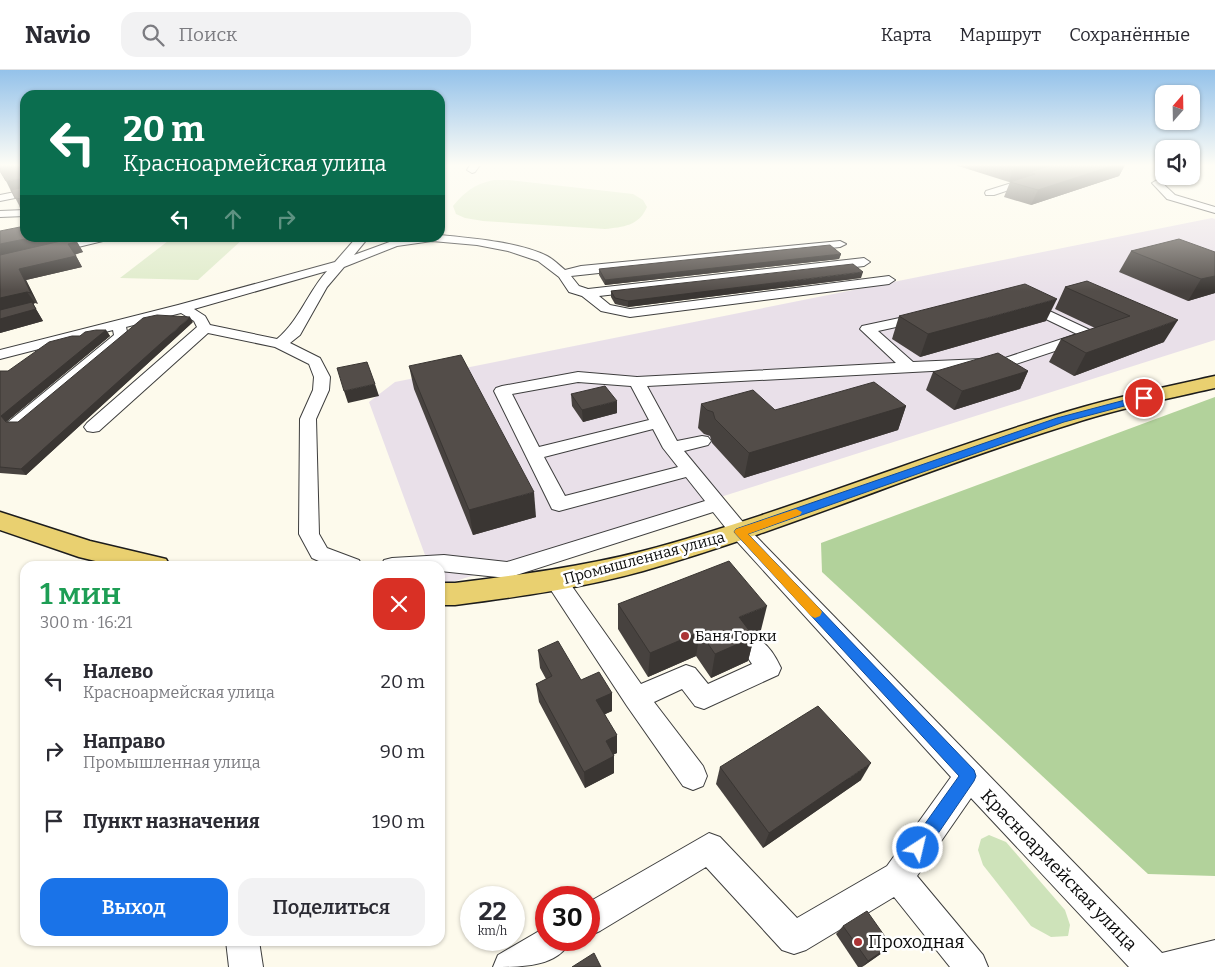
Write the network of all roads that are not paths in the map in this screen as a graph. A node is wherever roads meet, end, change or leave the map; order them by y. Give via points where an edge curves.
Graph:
1 (20, 213) edge
2 (0, 214) edge
3 (445, 239) edge
4 (86, 242) edge
5 (359, 242) edge
6 (402, 242) edge
7 (840, 244) dead end
8 (0, 262) edge
9 (864, 262) dead end
10 (341, 264) junction
11 (563, 274) junction
12 (889, 280) dead end
13 (587, 293) junction
14 (1014, 298) edge
15 (184, 308) junction
16 (936, 314) edge
17 (118, 325) junction
18 (205, 328) junction
19 (280, 344) junction
20 (0, 355) edge
21 (909, 367) junction
22 (637, 382) junction
23 (1215, 382) edge
24 (17, 422) edge
25 (658, 423) junction
26 (93, 427) dead end
27 (702, 441) dead end
28 (672, 448) junction
29 (534, 454) junction
30 (690, 470) junction
31 (708, 507) dead end
32 (0, 521) edge
33 (740, 532) junction
34 (135, 561) edge
35 (338, 561) edge
36 (445, 563) edge
37 (556, 581) junction
38 (445, 594) edge
39 (752, 646) edge
40 (636, 698) junction
41 (693, 776) dead end
42 (968, 776) junction
43 (898, 877) junction
44 (600, 913) edge
45 (243, 946) edge
46 (537, 951) edge
47 (1215, 957) edge
48 (246, 967) edge
49 (510, 967) edge
50 (971, 967) edge
51 (1152, 967) edge
52 (1170, 967) edge

1 - 2 street
3 - 11 street via 510,248 542,258
4 - 8 street
5 - 10 street
6 - 10 street
7 - 11 street
9 - 13 street
10 - 15 street
10 - 19 street via 321,286 295,332
11 - 13 street via 574,289
12 - 13 street via 630,313 606,308
14 - 21 street via 1089,335 1007,362
15 - 17 street
15 - 18 street via 200,319
16 - 21 street via 868,329
17 - 20 street
17 - 24 street via 121,336
18 - 19 street
18 - 26 street
19 - 35 street via 316,361 322,377 321,390 308,419 309,534 318,553
21 - 22 street
22 - 25 street, Красноармейская улица
22 - 29 street via 578,377 502,391
23 - 33 main road, Промышленная улица via 1061,420
25 - 28 street, Красноармейская улица
25 - 29 street
27 - 28 street
28 - 30 street, Красноармейская улица
29 - 30 street via 559,504
30 - 33 street, Красноармейская улица
31 - 36 street via 507,570
32 - 34 main road via 88,550
33 - 37 main road, Промышленная улица via 641,561
33 - 42 street, Красноармейская улица
37 - 38 main road, Промышленная улица
37 - 40 street
39 - 40 street via 768,668 704,698 686,676
40 - 41 street
42 - 43 street
42 - 51 street, Красноармейская улица
43 - 44 street via 794,938 709,848
43 - 50 street
45 - 48 street
46 - 49 street
47 - 52 street

